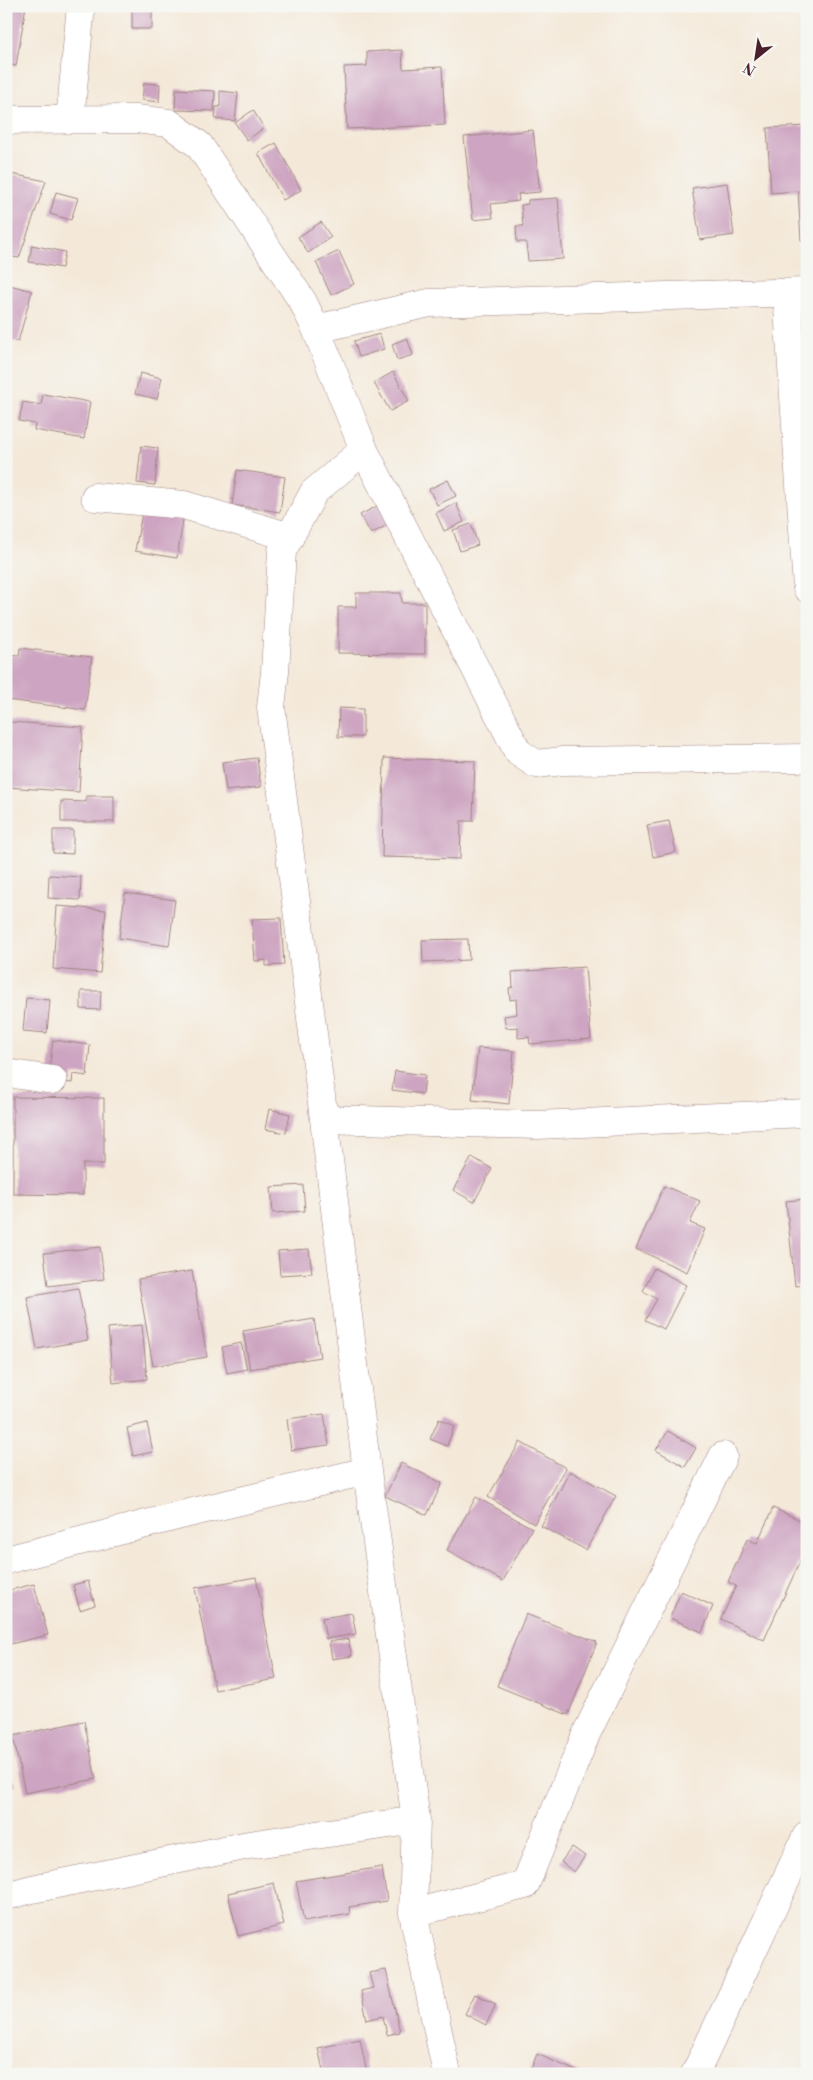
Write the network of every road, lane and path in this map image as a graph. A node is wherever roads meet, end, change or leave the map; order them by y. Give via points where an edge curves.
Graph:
1 (81, 6) edge
2 (70, 119) junction
3 (6, 120) edge
4 (797, 293) edge
5 (316, 329) junction
6 (802, 438) edge
7 (364, 450) junction
8 (95, 497) dead end
9 (290, 537) junction
10 (807, 588) edge
11 (807, 758) edge
12 (6, 1073) edge
13 (53, 1080) dead end
14 (807, 1113) edge
15 (324, 1119) junction
16 (723, 1456) dead end
17 (367, 1471) junction
18 (6, 1560) edge
19 (416, 1820) junction
20 (807, 1836) edge
21 (6, 1896) edge
22 (413, 1913) junction
23 (447, 2074) edge
24 (695, 2074) edge

1 - 2 street
2 - 3 street
2 - 5 street via 136,119 170,123 199,145 303,302
4 - 5 street via 430,303
4 - 6 street
5 - 7 street
6 - 10 street
7 - 9 street via 314,492
7 - 11 street via 518,752 536,764
8 - 9 street via 184,505
9 - 15 street via 282,551 271,707
12 - 13 street
14 - 15 street via 537,1126
15 - 17 street
16 - 22 street via 587,1732 525,1885
17 - 18 street
17 - 19 street
19 - 21 street via 249,1845
19 - 22 street
20 - 24 street
22 - 23 street

